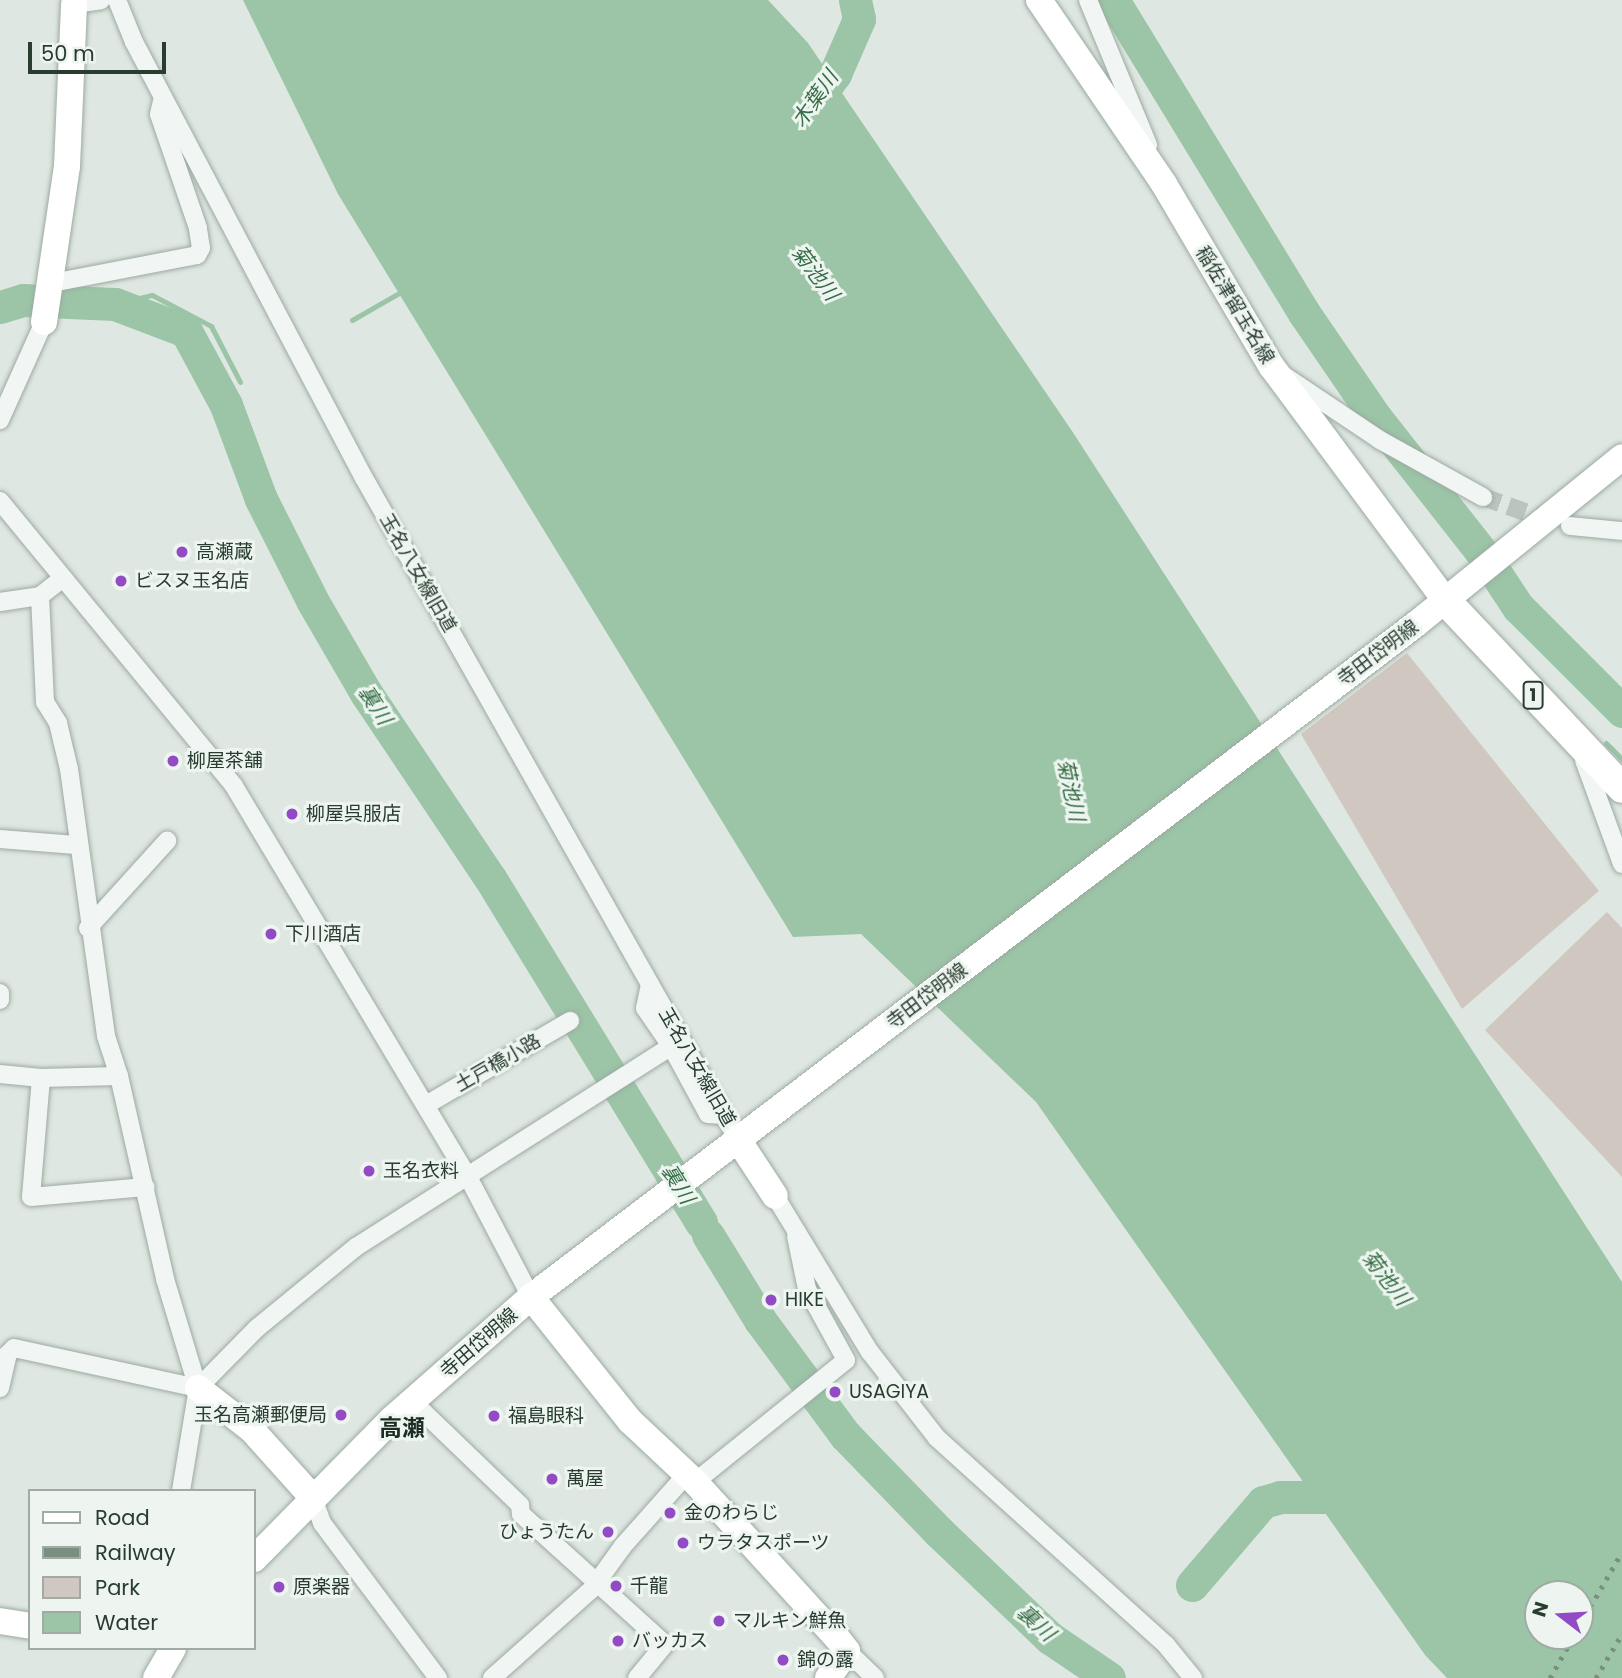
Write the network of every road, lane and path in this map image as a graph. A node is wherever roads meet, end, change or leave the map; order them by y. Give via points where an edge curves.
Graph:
1 (101, 0) edge
2 (117, 0) edge
3 (1039, 0) edge
4 (1088, 0) edge
5 (74, 2) edge
6 (163, 97) junction
7 (1164, 184) junction
8 (52, 285) junction
9 (44, 322) joint
10 (1272, 368) junction
11 (0, 419) edge
12 (1622, 457) edge
13 (1483, 497) tunnel mouth
14 (0, 501) edge
15 (1570, 526) tunnel mouth
16 (1622, 531) edge
17 (63, 578) junction
18 (40, 596) junction
19 (1445, 600) junction
20 (0, 601) edge
21 (1576, 740) junction
22 (1622, 788) edge
23 (0, 839) edge
24 (167, 841) dead end
25 (76, 845) junction
26 (1622, 864) edge
27 (88, 928) junction
28 (650, 985) junction
29 (0, 993) edge
30 (0, 1000) edge
31 (570, 1021) dead end
32 (671, 1046) junction
33 (0, 1074) edge
34 (119, 1076) junction
35 (41, 1078) junction
36 (426, 1105) junction
37 (740, 1125) junction
38 (468, 1177) junction
39 (146, 1187) junction
40 (775, 1196) joint
41 (793, 1220) junction
42 (531, 1297) junction
43 (0, 1388) edge
44 (198, 1388) junction
45 (412, 1401) junction
46 (691, 1478) junction
47 (181, 1489) edge
48 (313, 1498) junction
49 (256, 1557) edge
50 (596, 1584) junction
51 (0, 1621) edge
52 (28, 1626) edge
53 (847, 1651) junction
54 (439, 1678) edge
55 (492, 1678) edge
56 (636, 1678) edge
57 (828, 1678) edge
58 (875, 1678) edge
59 (1193, 1678) edge

1 - 5 street
2 - 6 street, 玉名八女線旧道
3 - 7 main road, 稲佐津留玉名線
4 - 7 street
5 - 8 main road via 66,166
6 - 8 street via 159,114 198,228 201,248 197,255
6 - 28 street, 玉名八女線旧道 via 364,478
7 - 10 main road, 稲佐津留玉名線
8 - 9 main road
9 - 11 street
10 - 13 street via 1380,439
10 - 19 main road, 稲佐津留玉名線
12 - 19 main road, 寺田岱明線
14 - 17 street
15 - 16 street
17 - 18 street
17 - 36 street via 233,786
18 - 20 street
18 - 25 street via 45,702 58,723 69,769
19 - 21 main road, 1
19 - 37 main road, 寺田岱明線
21 - 22 main road, 1
21 - 26 street via 1600,793
23 - 25 street
24 - 27 street
25 - 27 street
27 - 34 street via 106,1036
28 - 32 street via 645,1008
28 - 37 street, 玉名八女線旧道
29 - 30 street
31 - 36 street, 土戸橋小路
32 - 37 street via 708,1114
32 - 38 street
33 - 35 street
34 - 35 street
34 - 39 street
35 - 39 street via 32,1197
36 - 38 street
37 - 40 main road
37 - 42 main road, 寺田岱明線 via 714,1158
38 - 42 street
38 - 44 street via 356,1247 257,1328
39 - 44 street via 165,1279
40 - 41 street
41 - 46 street via 807,1289 846,1360
41 - 59 street via 870,1352 937,1438 1166,1645
42 - 45 main road, 寺田岱明線
42 - 46 main road via 631,1421
43 - 44 street via 8,1354 14,1348
44 - 47 street
44 - 48 main road via 252,1430
45 - 48 main road, 寺田岱明線
45 - 50 street
46 - 50 street via 622,1546
46 - 53 main road
48 - 49 main road, 寺田岱明線
48 - 54 street via 322,1523
50 - 55 street
50 - 56 street via 665,1644
51 - 52 main road
53 - 57 main road
53 - 58 street

